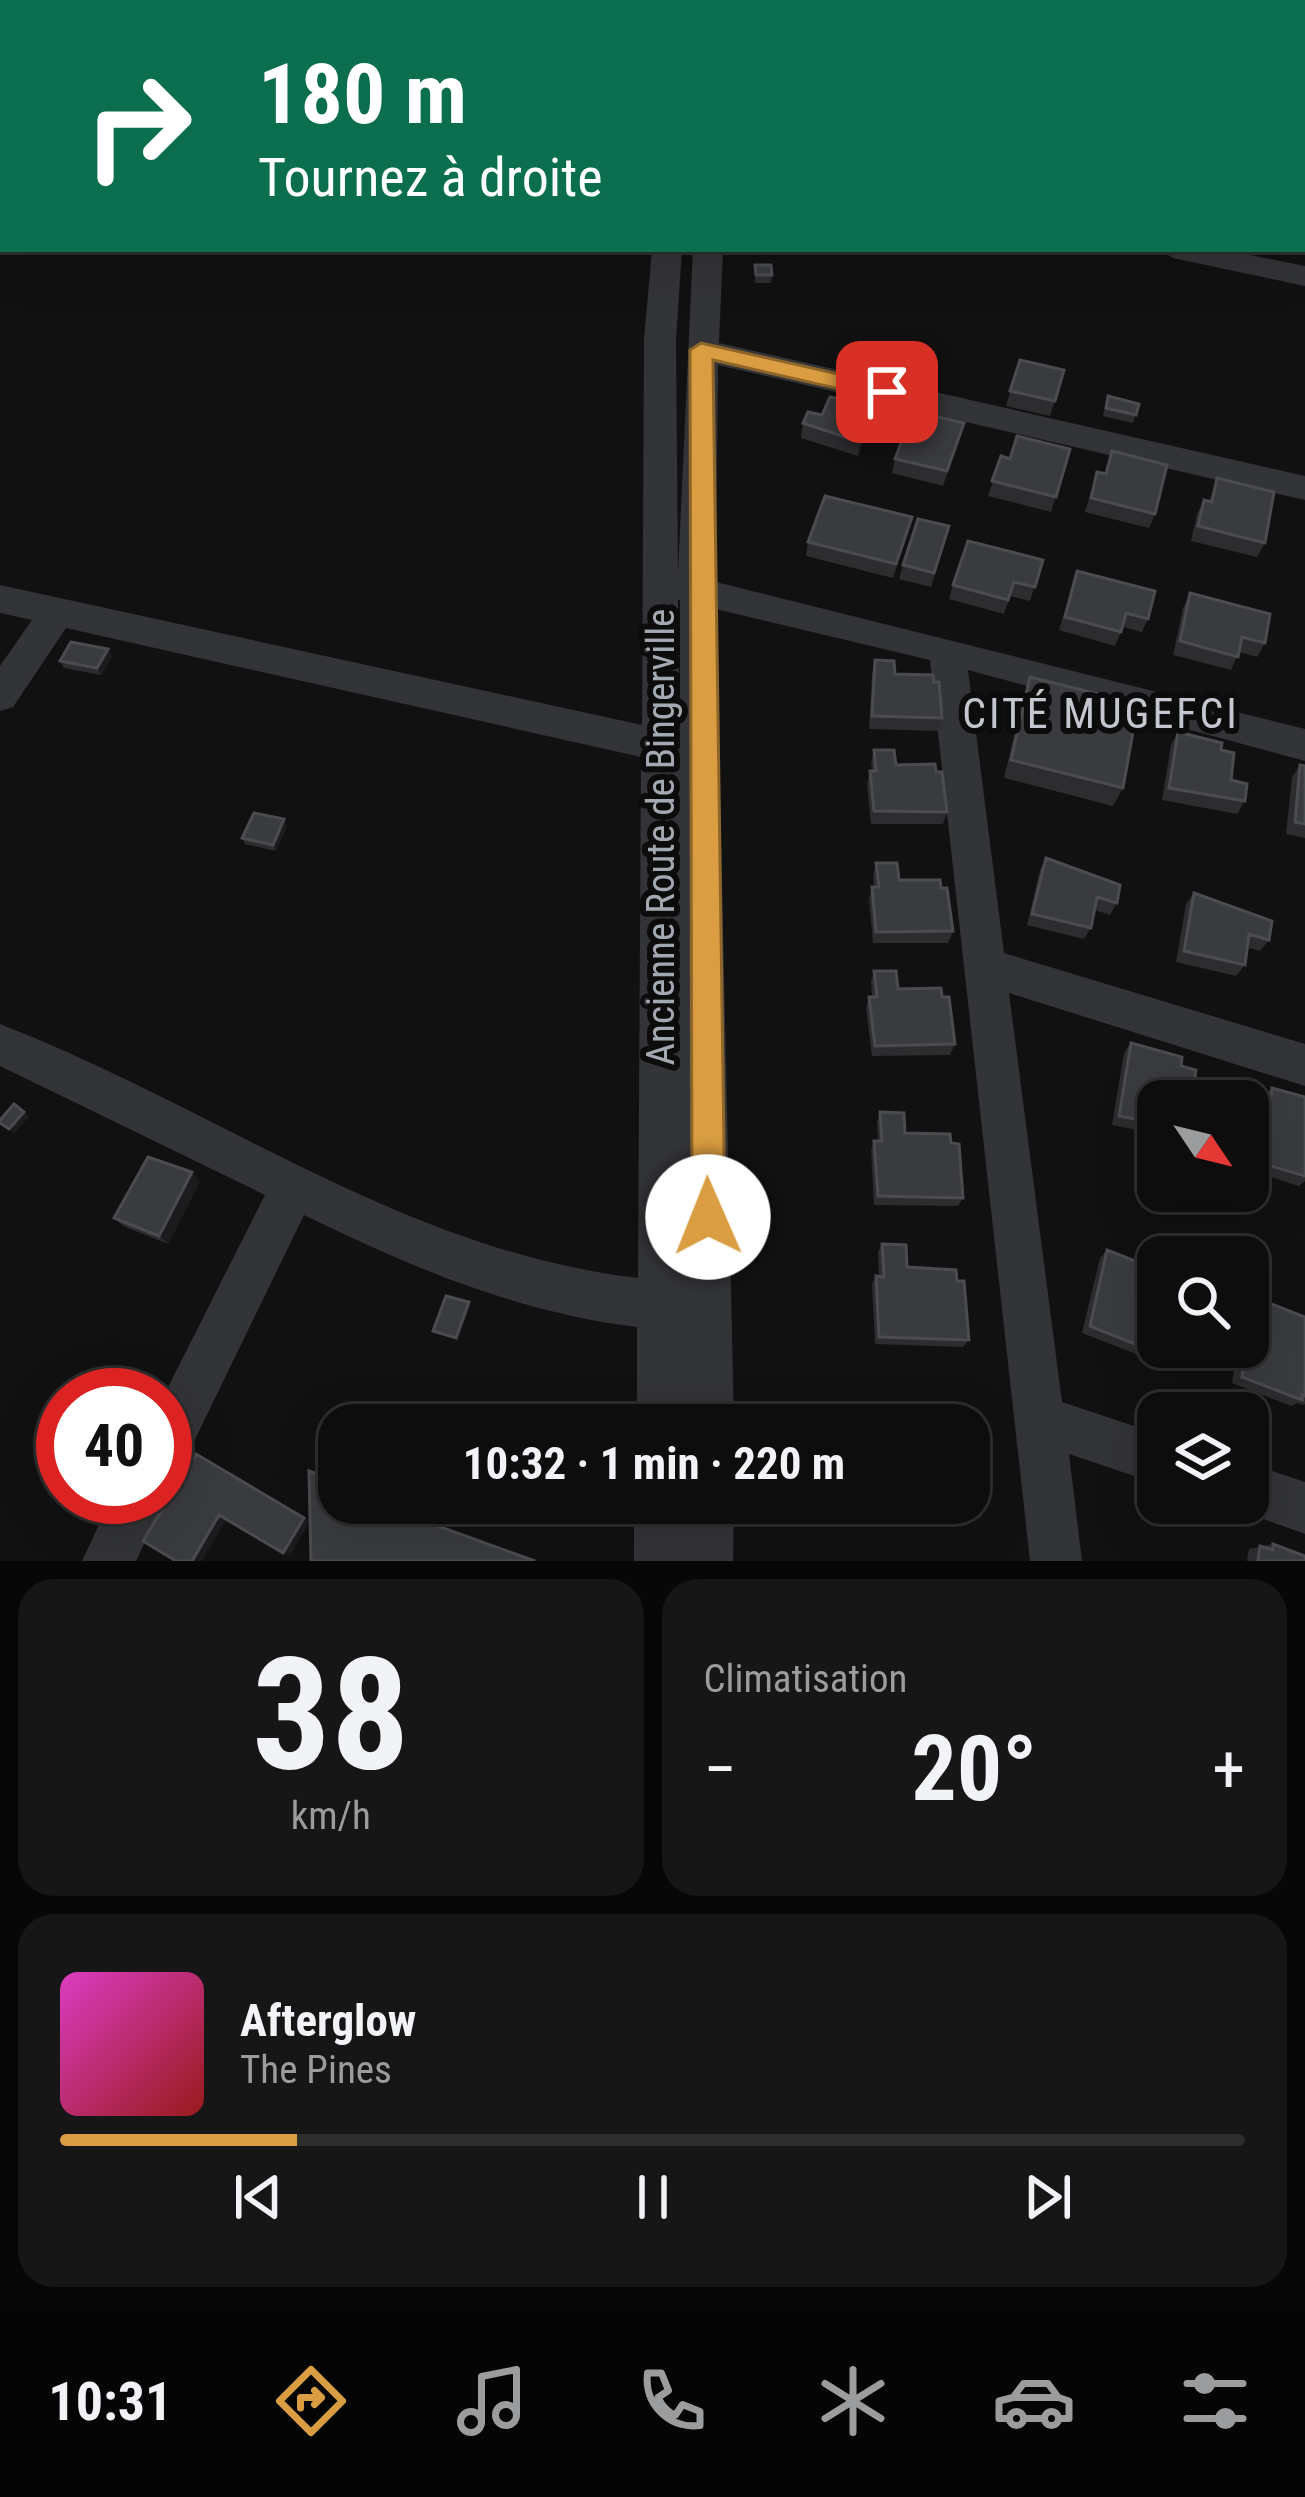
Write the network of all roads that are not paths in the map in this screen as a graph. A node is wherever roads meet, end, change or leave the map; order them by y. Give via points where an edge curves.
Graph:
1 (667, 252) edge
2 (708, 252) edge
3 (1204, 252) edge
4 (1245, 256) edge
5 (1305, 276) edge
6 (701, 350) junction
7 (1305, 488) edge
8 (660, 584) junction
9 (702, 590) junction
10 (0, 599) edge
11 (55, 615) junction
12 (947, 650) junction
13 (0, 696) edge
14 (660, 745) junction
15 (1305, 745) edge
16 (983, 966) junction
17 (0, 1044) edge
18 (1305, 1065) edge
19 (295, 1184) junction
20 (663, 1305) junction
21 (192, 1392) edge
22 (662, 1404) edge
23 (709, 1404) edge
24 (1038, 1418) junction
25 (1137, 1452) edge
26 (1269, 1496) edge
27 (1305, 1508) edge
28 (126, 1524) edge
29 (661, 1524) edge
30 (708, 1524) edge
31 (108, 1561) edge
32 (660, 1561) edge
33 (707, 1561) edge
34 (1056, 1561) edge

1 - 8 street, Ancienne Route de Bingerville
2 - 6 street, Ancienne Route de Bingerville
3 - 4 street
4 - 5 street
6 - 7 street
6 - 9 street, Ancienne Route de Bingerville
8 - 9 street
8 - 14 street, Ancienne Route de Bingerville
9 - 12 street
9 - 23 street, Ancienne Route de Bingerville
10 - 11 street
11 - 13 street
11 - 14 street
12 - 15 street
12 - 16 street
14 - 20 street, Ancienne Route de Bingerville
16 - 18 street
16 - 24 street
17 - 19 street
19 - 20 street via 499,1278 580,1298
19 - 21 street
20 - 22 street, Ancienne Route de Bingerville
24 - 25 street
24 - 34 street
26 - 27 street
28 - 31 street
29 - 32 street
30 - 33 street

